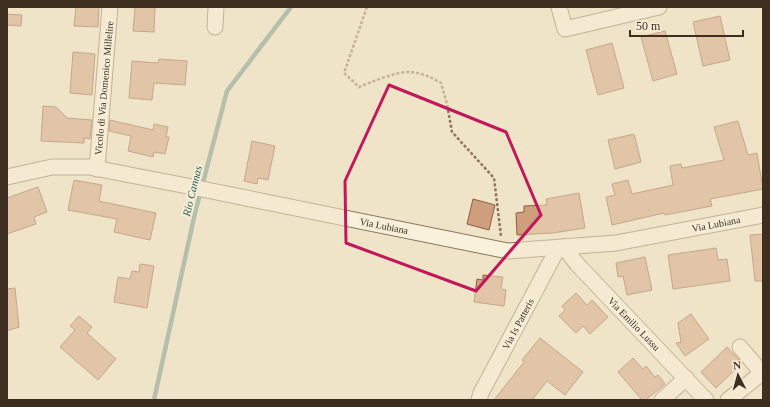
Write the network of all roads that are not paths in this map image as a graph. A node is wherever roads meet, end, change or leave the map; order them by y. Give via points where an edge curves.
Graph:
1 (110, 7) edge
2 (216, 7) edge
3 (559, 7) edge
4 (659, 7) edge
5 (215, 27) dead end
6 (97, 169) junction
7 (7, 177) edge
8 (763, 215) edge
9 (561, 247) junction
10 (740, 347) dead end
11 (686, 378) junction
12 (479, 400) edge
13 (662, 400) edge
14 (706, 400) edge
15 (728, 400) edge

1 - 6 street, Vicolo di Via Domenico Millelire
2 - 5 street
3 - 4 street via 565,29
6 - 7 street, Via Lubiana via 52,167
6 - 9 street, Via Lubiana via 508,251
8 - 9 street, Via Lubiana via 616,243
9 - 11 street, Via Emilio Lussu
9 - 12 street, Via Is Patteris
10 - 15 street via 762,373
11 - 13 street
11 - 14 street, Via Emilio Lussu

